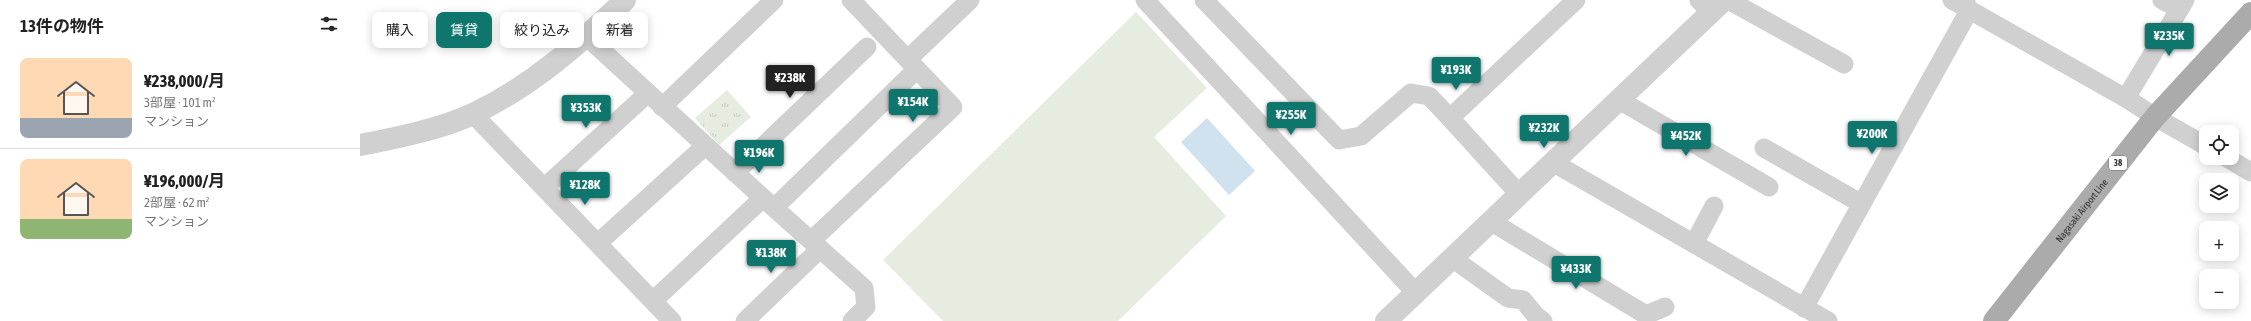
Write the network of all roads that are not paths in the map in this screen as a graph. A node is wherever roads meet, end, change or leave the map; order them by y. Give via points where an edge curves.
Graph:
1 (626, 0) edge
2 (774, 0) edge
3 (851, 0) edge
4 (970, 0) edge
5 (1145, 0) edge
6 (1204, 0) edge
7 (1576, 0) edge
8 (2162, 0) edge
9 (1715, 3) edge
10 (1961, 3) edge
11 (2183, 4) edge
12 (2251, 13) edge
13 (587, 37) junction
14 (867, 47) dead end
15 (912, 64) junction
16 (1844, 64) dead end
17 (647, 94) junction
18 (2126, 98) junction
19 (1619, 100) junction
20 (662, 107) junction
21 (473, 114) junction
22 (2155, 117) junction
23 (1450, 118) junction
24 (2199, 142) edge
25 (360, 145) edge
26 (705, 146) junction
27 (1764, 148) dead end
28 (1554, 163) junction
29 (2239, 165) edge
30 (735, 172) junction
31 (2251, 172) edge
32 (545, 187) junction
33 (1769, 187) dead end
34 (1520, 195) junction
35 (768, 203) junction
36 (1862, 204) junction
37 (1714, 206) dead end
38 (1492, 222) junction
39 (598, 243) junction
40 (1694, 244) junction
41 (815, 245) junction
42 (1452, 258) junction
43 (1415, 292) junction
44 (653, 301) junction
45 (1665, 307) dead end
46 (1804, 308) junction
47 (672, 321) edge
48 (744, 321) edge
49 (852, 321) edge
50 (1386, 321) edge
51 (1543, 321) edge
52 (1828, 321) edge
53 (1994, 321) edge

1 - 13 street
2 - 20 street
3 - 15 street
4 - 15 street
5 - 43 street
6 - 23 street via 1339,140 1361,136 1411,93 1429,96
7 - 23 street
8 - 11 street
9 - 16 street
9 - 19 street
10 - 18 street
10 - 36 street via 1966,16
11 - 18 street
12 - 22 main road, Nagasaki Airport Line / 38
13 - 17 street
13 - 21 street via 534,80
14 - 30 street
15 - 35 street
15 - 41 street via 953,107
17 - 20 street
17 - 32 street
18 - 22 street
19 - 28 street
19 - 33 street
20 - 26 street
21 - 25 street via 410,135
21 - 32 street
22 - 24 street
22 - 53 main road, Nagasaki Airport Line / 38
23 - 34 street
26 - 30 street
26 - 39 street
27 - 36 street
28 - 34 street
28 - 40 street
29 - 31 street
30 - 35 street
32 - 39 street
34 - 38 street
35 - 41 street
35 - 44 street
36 - 46 street
37 - 40 street
38 - 42 street
38 - 45 street via 1646,315
39 - 44 street
40 - 46 street
41 - 48 street
41 - 49 street via 864,288 866,308
42 - 43 street
42 - 51 street via 1508,298 1523,300
43 - 50 street
44 - 47 street
46 - 52 street

